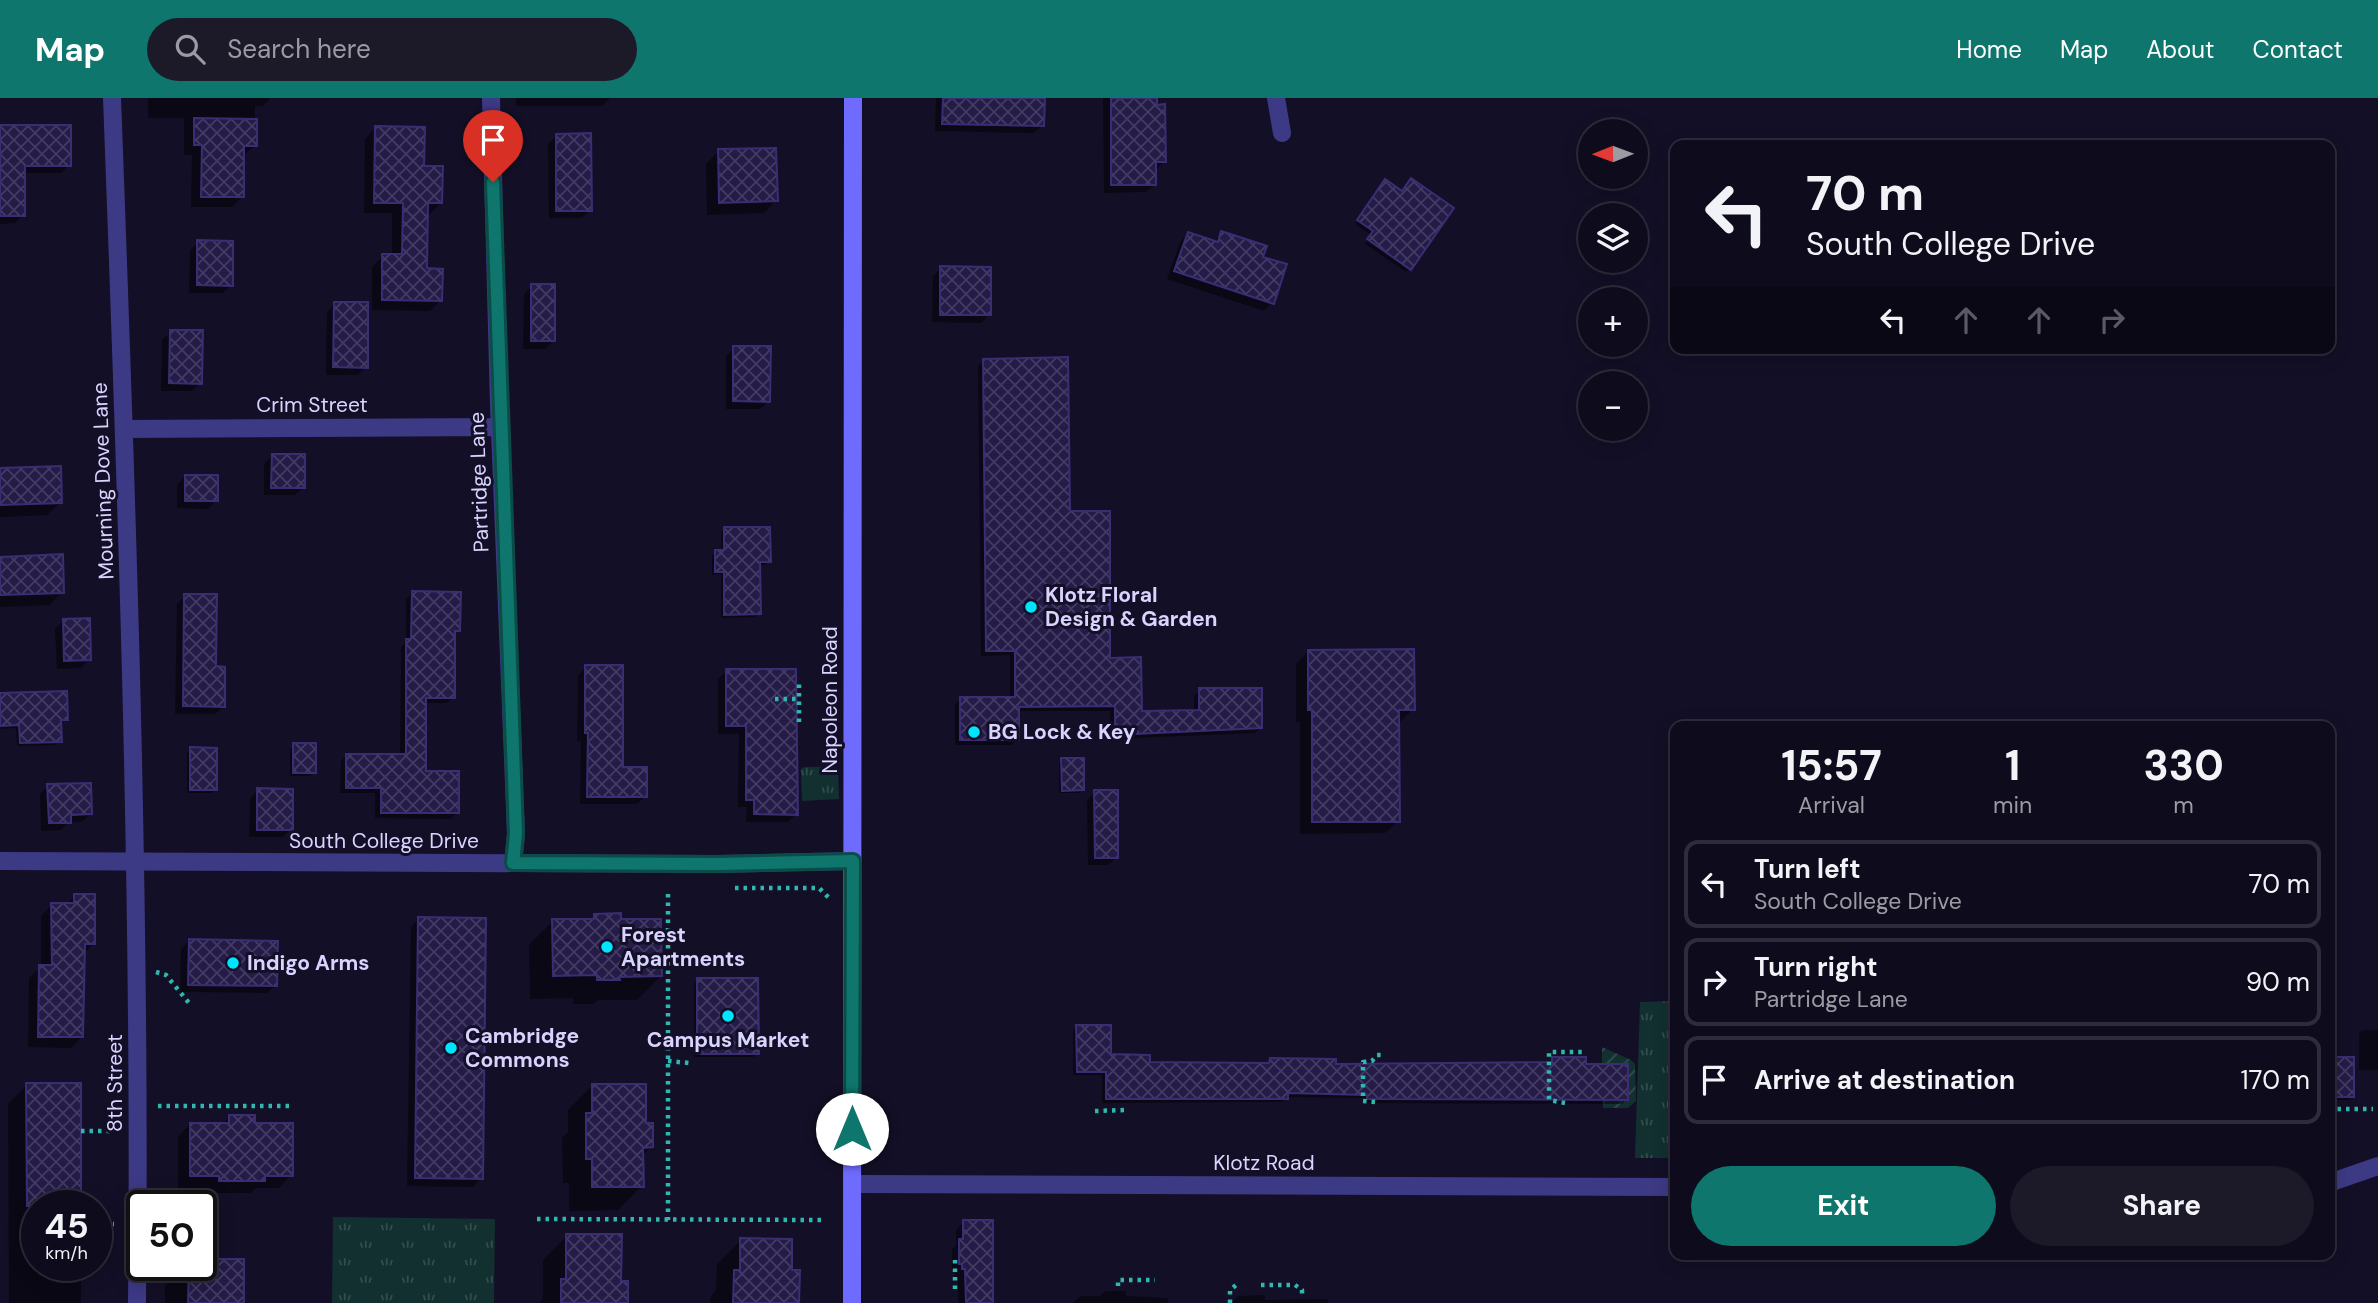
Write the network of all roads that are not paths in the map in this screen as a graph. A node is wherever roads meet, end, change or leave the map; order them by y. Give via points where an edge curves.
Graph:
1 (112, 98) edge
2 (491, 98) edge
3 (853, 98) edge
4 (1276, 98) edge
5 (1282, 133) dead end
6 (500, 427) junction
7 (124, 429) junction
8 (853, 861) junction
9 (0, 862) edge
10 (134, 863) junction
11 (513, 863) junction
12 (2378, 1166) edge
13 (2335, 1181) edge
14 (853, 1184) junction
15 (1670, 1187) edge
16 (137, 1303) edge
17 (852, 1303) edge

1 - 7 street, Mourning Dove Lane
2 - 6 street, Partridge Lane
3 - 8 main road, Napoleon Road
4 - 5 street
6 - 7 street, Crim Street
6 - 11 street, Partridge Lane via 516,834
7 - 10 street, Mourning Dove Lane
8 - 11 street, South College Drive
8 - 14 main road, Napoleon Road
9 - 10 street, South College Drive
10 - 11 street, South College Drive
10 - 16 street, 8th Street
12 - 13 street
14 - 15 street, Klotz Road
14 - 17 main road, Napoleon Road

